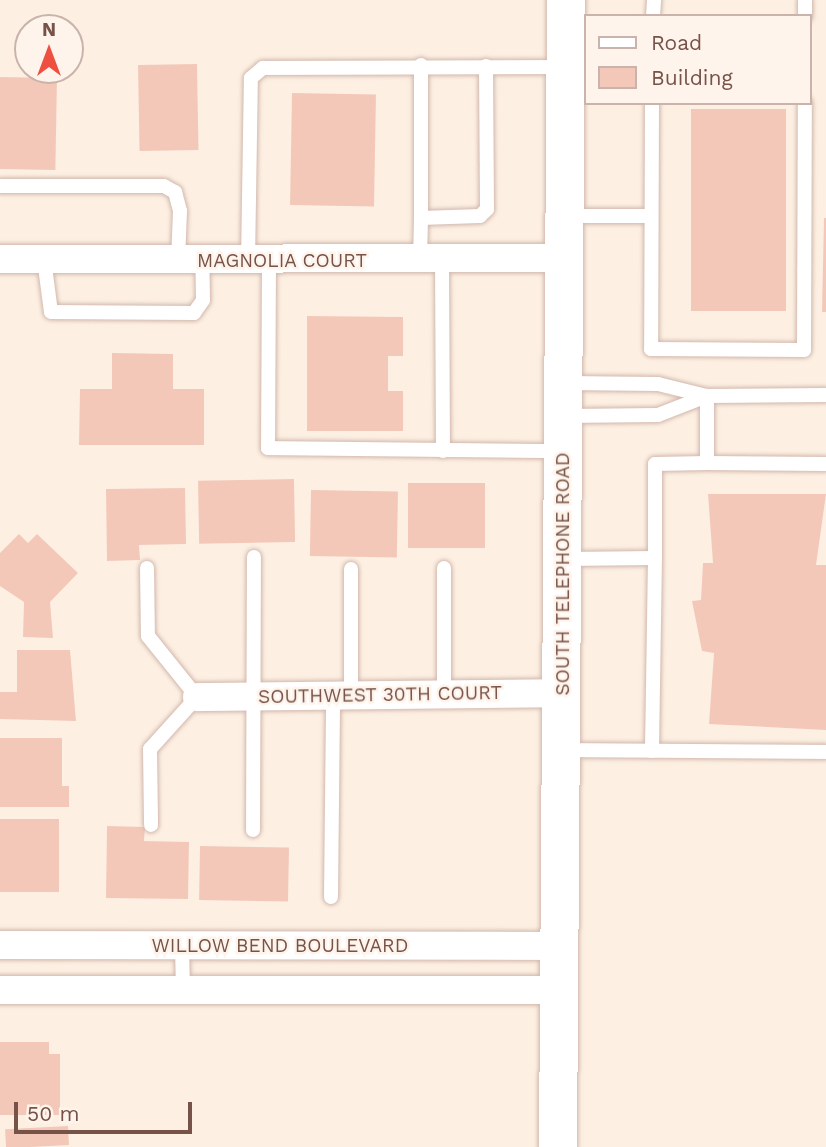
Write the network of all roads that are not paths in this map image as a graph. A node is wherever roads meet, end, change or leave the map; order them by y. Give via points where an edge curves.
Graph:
1 (566, 0) edge
2 (421, 65) junction
3 (486, 66) junction
4 (566, 67) junction
5 (652, 105) edge
6 (805, 105) edge
7 (0, 186) edge
8 (565, 216) junction
9 (651, 216) junction
10 (421, 218) junction
11 (565, 258) junction
12 (0, 259) edge
13 (44, 259) junction
14 (431, 260) junction
15 (190, 261) junction
16 (259, 262) junction
17 (826, 395) edge
18 (707, 396) junction
19 (564, 417) junction
20 (443, 451) junction
21 (707, 463) junction
22 (826, 464) edge
23 (254, 556) dead end
24 (654, 558) junction
25 (563, 559) junction
26 (147, 568) dead end
27 (444, 568) dead end
28 (351, 569) dead end
29 (562, 693) junction
30 (444, 694) junction
31 (342, 695) junction
32 (254, 696) junction
33 (197, 697) junction
34 (562, 750) junction
35 (652, 751) junction
36 (826, 752) edge
37 (152, 825) dead end
38 (253, 830) dead end
39 (331, 897) dead end
40 (0, 945) edge
41 (182, 946) junction
42 (561, 946) junction
43 (0, 990) edge
44 (183, 990) junction
45 (560, 990) junction
46 (558, 1147) edge

1 - 4 main road, SOUTH TELEPHONE ROAD
2 - 3 lane
2 - 10 lane
2 - 16 lane via 263,68 251,78
3 - 4 lane
3 - 10 lane via 487,209 481,216
4 - 8 main road, SOUTH TELEPHONE ROAD
5 - 9 lane
6 - 9 lane via 804,350 651,349
7 - 15 lane via 164,186 175,192
8 - 9 lane
8 - 11 main road, SOUTH TELEPHONE ROAD
10 - 14 lane
11 - 14 street, MAGNOLIA COURT
11 - 19 main road, SOUTH TELEPHONE ROAD
12 - 13 street, MAGNOLIA COURT
13 - 15 street, MAGNOLIA COURT
13 - 15 lane via 51,312 194,313 203,300
14 - 16 street, MAGNOLIA COURT
14 - 20 lane
15 - 16 street, MAGNOLIA COURT
16 - 20 lane via 268,448
17 - 18 lane
18 - 19 lane via 658,415
18 - 19 lane via 658,384
18 - 21 lane
19 - 20 lane
19 - 25 main road, SOUTH TELEPHONE ROAD
21 - 22 lane
21 - 24 lane via 655,464
23 - 32 lane
24 - 25 lane
24 - 35 lane
25 - 29 main road, SOUTH TELEPHONE ROAD
26 - 33 lane via 148,636
27 - 30 lane
28 - 31 lane
29 - 30 street, SOUTHWEST 30TH COURT
29 - 34 main road, SOUTH TELEPHONE ROAD
30 - 31 street, SOUTHWEST 30TH COURT
31 - 32 street, SOUTHWEST 30TH COURT
31 - 39 lane
32 - 33 street, SOUTHWEST 30TH COURT
32 - 38 lane
33 - 37 lane via 150,749
34 - 35 lane
34 - 42 main road, SOUTH TELEPHONE ROAD
35 - 36 lane
40 - 41 street, WILLOW BEND BOULEVARD
41 - 42 street, WILLOW BEND BOULEVARD
41 - 44 lane
42 - 45 main road, SOUTH TELEPHONE ROAD
43 - 44 street
44 - 45 street
45 - 46 main road, SOUTH TELEPHONE ROAD

